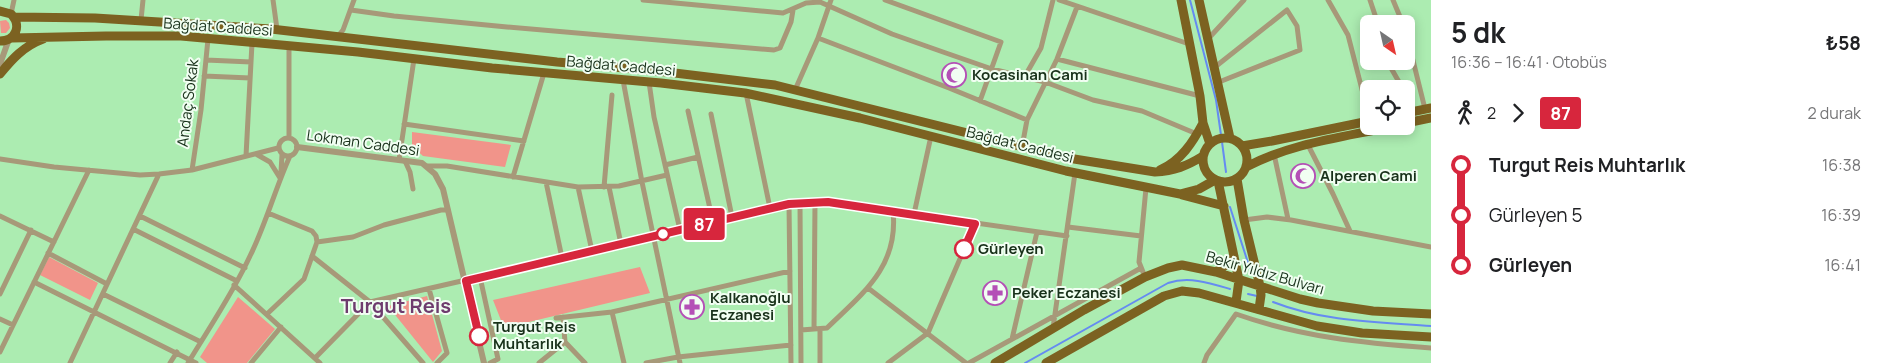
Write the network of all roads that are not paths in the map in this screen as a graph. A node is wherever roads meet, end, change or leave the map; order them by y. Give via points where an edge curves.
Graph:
1 (14, 0) edge
2 (143, 0) edge
3 (273, 0) edge
4 (354, 0) edge
5 (642, 0) edge
6 (831, 0) edge
7 (886, 0) edge
8 (1054, 0) edge
9 (1059, 0) edge
10 (1181, 0) edge
11 (1199, 0) edge
12 (1244, 0) edge
13 (1328, 0) edge
14 (1370, 0) edge
15 (1393, 0) edge
16 (828, 7) junction
17 (1077, 7) junction
18 (351, 10) junction
19 (793, 10) junction
20 (0, 11) edge
21 (1375, 15) edge
22 (1399, 15) edge
23 (13, 16) junction
24 (141, 20) junction
25 (277, 29) junction
26 (338, 36) junction
27 (51, 37) junction
28 (818, 38) junction
29 (7, 39) edge
30 (208, 39) junction
31 (1208, 39) junction
32 (252, 43) junction
33 (1190, 44) junction
34 (289, 46) junction
35 (414, 58) junction
36 (1057, 59) junction
37 (206, 60) junction
38 (251, 62) junction
39 (1415, 63) edge
40 (0, 64) edge
41 (1215, 67) junction
42 (992, 69) junction
43 (544, 73) junction
44 (0, 74) edge
45 (204, 76) junction
46 (1025, 76) junction
47 (250, 78) junction
48 (623, 80) junction
49 (649, 82) junction
50 (1045, 82) junction
51 (1219, 82) junction
52 (1360, 82) edge
53 (795, 90) junction
54 (746, 93) junction
55 (612, 94) dead end
56 (1200, 96) junction
57 (980, 101) junction
58 (1428, 108) edge
59 (688, 110) dead end
60 (1415, 111) edge
61 (711, 114) dead end
62 (1431, 118) edge
63 (1028, 120) junction
64 (1415, 121) edge
65 (1203, 123) junction
66 (1360, 123) edge
67 (404, 124) junction
68 (1197, 134) junction
69 (1360, 134) edge
70 (931, 136) junction
71 (289, 138) junction
72 (1230, 138) junction
73 (524, 141) junction
74 (1210, 144) junction
75 (1308, 145) junction
76 (1242, 146) junction
77 (297, 147) junction
78 (1022, 147) junction
79 (278, 148) junction
80 (256, 153) junction
81 (282, 154) junction
82 (1274, 154) junction
83 (246, 156) junction
84 (290, 156) junction
85 (1203, 156) junction
86 (698, 157) junction
87 (0, 159) edge
88 (402, 161) junction
89 (665, 165) junction
90 (427, 166) junction
91 (1246, 167) junction
92 (89, 170) junction
93 (192, 170) junction
94 (1155, 172) junction
95 (1075, 173) junction
96 (159, 174) junction
97 (667, 175) junction
98 (513, 177) junction
99 (280, 178) junction
100 (1237, 179) junction
101 (1217, 181) junction
102 (546, 182) junction
103 (642, 182) junction
104 (578, 187) junction
105 (607, 187) junction
106 (413, 188) dead end
107 (1146, 188) junction
108 (1180, 194) junction
109 (816, 202) junction
110 (800, 203) junction
111 (789, 204) junction
112 (1224, 206) junction
113 (770, 208) junction
114 (448, 210) junction
115 (893, 211) junction
116 (268, 213) junction
117 (914, 214) junction
118 (0, 216) edge
119 (140, 216) junction
120 (732, 217) junction
121 (1288, 219) junction
122 (1244, 220) junction
123 (713, 222) junction
124 (975, 224) junction
125 (1068, 227) junction
126 (133, 229) junction
127 (30, 230) junction
128 (680, 230) junction
129 (1350, 231) junction
130 (1036, 232) junction
131 (654, 236) junction
132 (1067, 236) junction
133 (1141, 236) junction
134 (54, 242) junction
135 (317, 242) junction
136 (621, 244) junction
137 (1431, 248) edge
138 (592, 251) junction
139 (48, 253) junction
140 (312, 256) junction
141 (1234, 256) junction
142 (562, 258) junction
143 (245, 268) junction
144 (1141, 268) junction
145 (790, 271) junction
146 (1216, 272) junction
147 (480, 277) junction
148 (1144, 277) junction
149 (1239, 280) junction
150 (466, 281) junction
151 (34, 282) junction
152 (235, 283) junction
153 (107, 284) junction
154 (1260, 286) junction
155 (429, 288) junction
156 (868, 288) junction
157 (0, 294) edge
158 (103, 294) junction
159 (667, 300) junction
160 (370, 302) junction
161 (1236, 302) junction
162 (1259, 309) junction
163 (94, 311) junction
164 (612, 312) junction
165 (267, 314) junction
166 (1236, 314) junction
167 (1431, 314) edge
168 (1056, 315) junction
169 (0, 318) edge
170 (556, 318) dead end
171 (563, 318) junction
172 (13, 326) junction
173 (281, 327) junction
174 (1053, 328) junction
175 (817, 329) junction
176 (801, 330) junction
177 (928, 334) junction
178 (1431, 337) edge
179 (1012, 339) junction
180 (201, 342) junction
181 (565, 342) junction
182 (791, 345) junction
183 (1431, 348) edge
184 (0, 352) edge
185 (177, 352) junction
186 (315, 358) junction
187 (679, 360) edge
188 (190, 361) edge
189 (500, 361) edge
190 (624, 361) edge
191 (72, 362) edge
192 (170, 363) edge
193 (196, 363) edge
194 (251, 363) edge
195 (320, 363) edge
196 (423, 363) edge
197 (437, 363) edge
198 (484, 363) edge
199 (490, 363) edge
200 (539, 363) edge
201 (585, 363) edge
202 (618, 363) edge
203 (646, 363) edge
204 (791, 363) edge
205 (801, 363) edge
206 (820, 363) edge
207 (888, 363) edge
208 (968, 363) edge
209 (995, 363) edge
210 (1046, 363) edge
211 (1204, 363) edge

1 - 23 street
2 - 24 street
3 - 25 street
4 - 18 street
5 - 19 street via 784,13
6 - 16 street
7 - 42 street via 1001,42
8 - 46 street via 1041,48
9 - 17 street
10 - 33 main road
11 - 31 main road
12 - 31 street
13 - 52 street via 1348,35
14 - 21 street
15 - 22 street
16 - 19 street via 820,2 810,2
16 - 28 street
16 - 42 street via 892,34
17 - 33 street
17 - 36 street
18 - 19 street via 768,50 780,48
18 - 26 street via 344,30
20 - 23 main road, Bağdat Caddesi
23 - 24 main road, Bağdat Caddesi
23 - 29 main road via 17,28
24 - 25 main road, Bağdat Caddesi
25 - 26 main road, Bağdat Caddesi
26 - 53 main road, Bağdat Caddesi via 658,71
27 - 29 main road, Bağdat Caddesi
27 - 30 main road, Bağdat Caddesi
27 - 44 main road via 22,50
28 - 53 street
28 - 57 street
29 - 40 street
30 - 32 main road, Bağdat Caddesi
30 - 37 street, Andaç Sokak
31 - 41 main road
32 - 34 main road, Bağdat Caddesi
32 - 38 street
33 - 56 main road
34 - 35 main road, Bağdat Caddesi
34 - 71 street
35 - 43 main road, Bağdat Caddesi
35 - 67 street
36 - 50 street
36 - 56 street
37 - 38 street
37 - 45 street, Andaç Sokak
38 - 47 street
39 - 58 street
41 - 51 main road
41 - 51 street via 1287,10 1297,26 1300,50
42 - 46 street
42 - 57 street
43 - 48 main road, Bağdat Caddesi
43 - 73 street
45 - 47 street
45 - 93 street, Andaç Sokak
46 - 50 street
47 - 83 street
48 - 49 main road, Bağdat Caddesi
48 - 103 street
49 - 54 main road, Bağdat Caddesi
49 - 89 street
50 - 63 street
50 - 68 street via 1092,100 1142,111
51 - 72 main road
53 - 78 main road, Bağdat Caddesi
54 - 70 main road, Bağdat Caddesi
54 - 113 street
55 - 105 street
56 - 65 main road
57 - 63 street
58 - 60 main road
59 - 86 street
61 - 120 street
62 - 64 main road
63 - 78 street
65 - 68 main road
65 - 74 main road
66 - 76 main road
67 - 73 street
67 - 88 street
68 - 94 main road via 1179,158
69 - 75 main road
70 - 95 main road, Bağdat Caddesi
70 - 117 street
71 - 77 street
71 - 79 street via 281,140
72 - 74 main road
72 - 76 main road
73 - 98 street
74 - 85 main road
75 - 82 main road
75 - 129 street
76 - 91 main road
77 - 84 street
77 - 88 street, Lokman Caddesi
78 - 94 main road, Bağdat Caddesi
79 - 80 street
79 - 81 street
80 - 83 street
80 - 99 street via 270,162
81 - 84 street
81 - 99 street
82 - 91 main road
82 - 121 street
83 - 93 street
84 - 99 street
85 - 94 main road, Bağdat Caddesi via 1182,168
85 - 101 main road via 1204,170
86 - 89 street
86 - 123 street
87 - 92 street
88 - 90 street, Lokman Caddesi
88 - 106 street via 410,172
89 - 97 street
90 - 98 street via 447,166
90 - 114 street, Lokman Caddesi via 441,184
91 - 100 main road
92 - 96 street
92 - 134 street
93 - 96 street
95 - 107 main road, Bağdat Caddesi
95 - 125 street
96 - 119 street
97 - 103 street
97 - 128 street
98 - 102 street
99 - 116 street
100 - 101 main road
100 - 122 main road
101 - 108 main road, Bağdat Caddesi via 1199,190
101 - 112 main road
102 - 104 street
102 - 142 street
103 - 105 street
103 - 131 street
104 - 105 street
104 - 138 street
105 - 136 street
107 - 108 main road, Bağdat Caddesi
107 - 133 street
108 - 112 main road
109 - 110 street
109 - 115 street
109 - 175 street
110 - 111 street
110 - 176 street
111 - 113 street
111 - 145 street
112 - 141 main road
113 - 120 street
114 - 135 street via 384,225 353,237
114 - 150 street, Lokman Caddesi
115 - 117 street
115 - 156 street via 891,248 882,269
116 - 135 street via 312,231
116 - 143 street
117 - 124 street
118 - 127 street
119 - 126 street
119 - 143 street
120 - 123 street
121 - 122 street
121 - 129 street
122 - 154 main road
123 - 128 street
124 - 130 street
124 - 177 street
125 - 132 street
125 - 133 street
126 - 152 street
126 - 153 street
127 - 134 street
127 - 157 street
128 - 131 street
129 - 137 street
130 - 132 street
130 - 179 street
131 - 136 street
131 - 159 street
132 - 168 street
133 - 144 street
134 - 139 street
135 - 140 street
136 - 138 street
138 - 142 street
139 - 151 street
139 - 153 street
140 - 160 street
140 - 165 street via 304,279
141 - 146 main road
141 - 149 main road
142 - 147 street
143 - 152 street
144 - 148 street
144 - 168 street
145 - 159 street
145 - 182 street
146 - 148 main road, Bekir Yıldız Bulvarı via 1182,265
146 - 149 main road, Bekir Yıldız Bulvarı
147 - 150 street
147 - 189 street
148 - 174 main road, Bekir Yıldız Bulvarı
149 - 154 main road, Bekir Yıldız Bulvarı
149 - 161 main road
150 - 155 street
150 - 198 street, Lokman Caddesi
151 - 163 street
151 - 172 street
152 - 165 street
152 - 180 street
153 - 158 street
154 - 162 main road
154 - 167 main road, Bekir Yıldız Bulvarı via 1300,300 1336,306
155 - 160 street
155 - 197 street via 446,353
156 - 175 street via 827,328
156 - 177 street
158 - 163 street
158 - 180 street
159 - 164 street
159 - 187 street
160 - 186 street
160 - 196 street
161 - 162 main road
161 - 166 street
161 - 210 main road via 1194,292 1170,294
162 - 178 main road via 1330,328
163 - 185 street
163 - 191 street
164 - 171 street
164 - 190 street
165 - 173 street
166 - 183 street via 1314,336
166 - 211 street
168 - 174 street
168 - 179 street
169 - 172 street
170 - 171 street
171 - 181 street
172 - 184 street
173 - 186 street
173 - 194 street
174 - 209 main road, Bekir Yıldız Bulvarı
175 - 176 street
175 - 206 street
176 - 205 street
177 - 207 street
177 - 208 street
179 - 208 street
180 - 188 street
181 - 200 street
181 - 201 street
182 - 187 street
182 - 204 street
185 - 188 street
185 - 192 street
186 - 195 street
187 - 203 street
188 - 193 street
189 - 199 street
190 - 202 street

